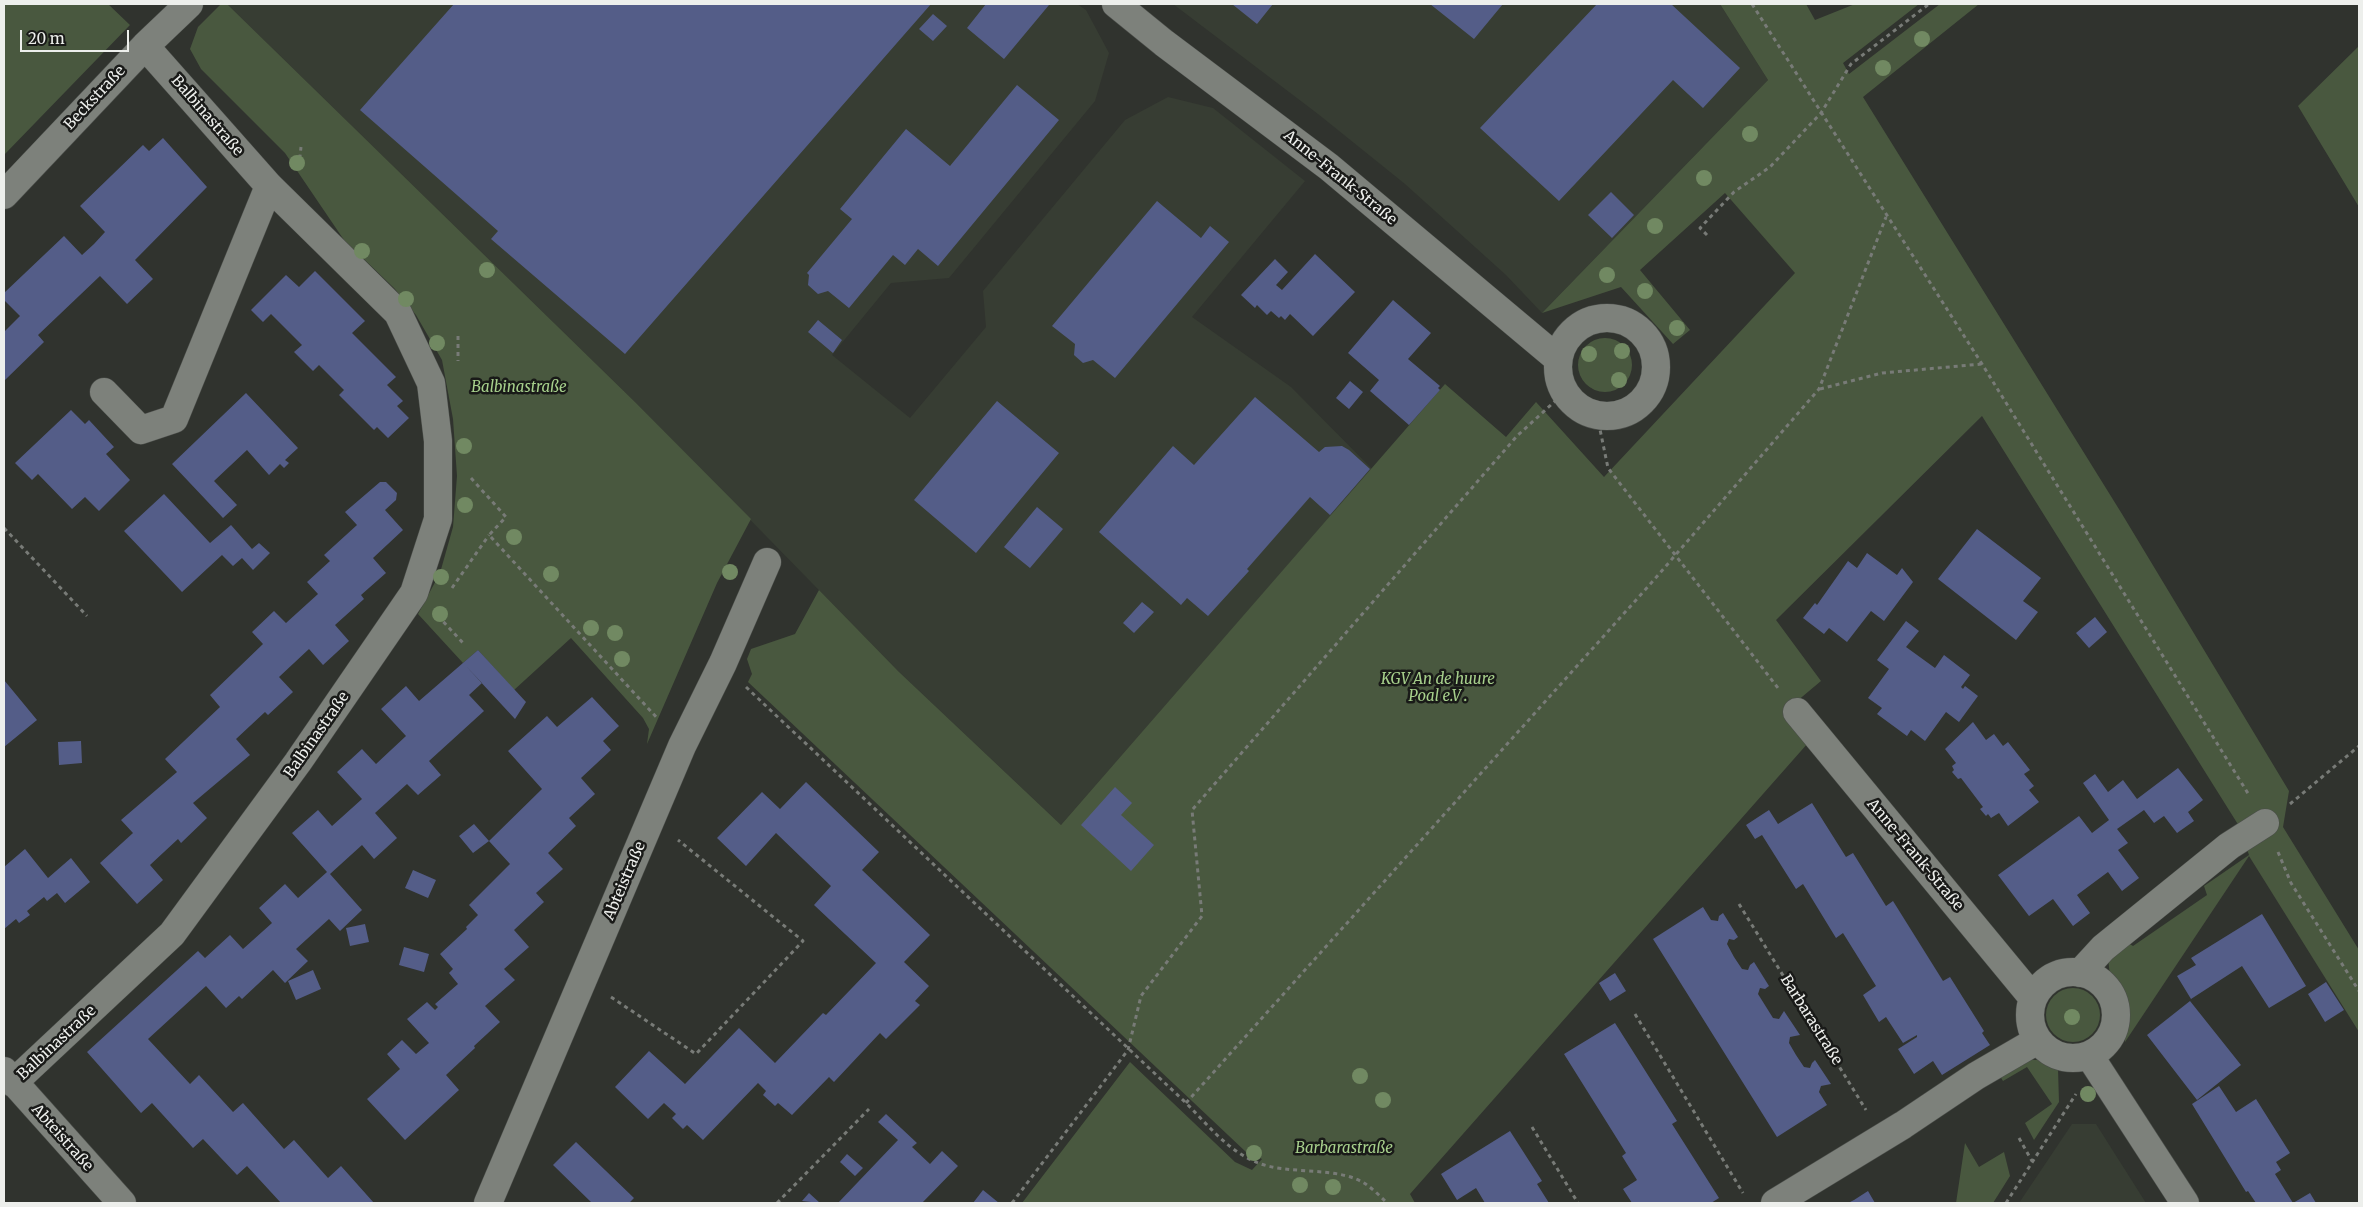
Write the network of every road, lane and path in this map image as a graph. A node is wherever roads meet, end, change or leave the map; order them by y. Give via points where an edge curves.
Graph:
1 (189, 4) edge
2 (1116, 4) edge
3 (1752, 4) edge
4 (1929, 4) edge
5 (145, 46) junction
6 (1821, 113) junction
7 (269, 186) junction
8 (4, 195) edge
9 (1886, 216) junction
10 (1707, 235) dead end
11 (1558, 359) junction
12 (1982, 364) junction
13 (1819, 389) junction
14 (104, 392) dead end
15 (1565, 392) junction
16 (1597, 415) junction
17 (438, 441) junction
18 (4, 528) edge
19 (490, 535) junction
20 (1674, 556) junction
21 (767, 562) dead end
22 (451, 589) dead end
23 (86, 616) dead end
24 (723, 663) junction
25 (1797, 712) joint
26 (682, 746) junction
27 (2359, 746) edge
28 (651, 818) junction
29 (2265, 823) junction
30 (1739, 904) dead end
31 (2080, 973) junction
32 (584, 978) junction
33 (2359, 990) edge
34 (2034, 998) junction
35 (1635, 1014) dead end
36 (2038, 1040) junction
37 (1128, 1050) junction
38 (2093, 1059) junction
39 (9, 1077) edge
40 (1186, 1104) junction
41 (869, 1109) dead end
42 (1532, 1127) dead end
43 (1883, 1136) junction
44 (2019, 1138) dead end
45 (2032, 1161) junction
46 (1744, 1195) dead end
47 (122, 1203) edge
48 (488, 1203) edge
49 (777, 1203) edge
50 (1012, 1203) edge
51 (1387, 1203) edge
52 (1578, 1203) edge
53 (1775, 1203) edge
54 (2006, 1203) edge
55 (2185, 1203) edge

1 - 5 street, Beckstraße
2 - 11 street, Anne-Frank-Straße via 1329,167
3 - 6 path
4 - 6 path via 1851,64
5 - 7 street, Balbinastraße
5 - 8 street, Beckstraße
6 - 9 path
6 - 10 path via 1770,167 1734,192 1700,228
7 - 14 street via 174,419 142,430
7 - 17 street, Balbinastraße via 398,313 431,383
9 - 12 path
9 - 13 path
11 - 15 street via 1559,376
11 - 16 street via 1563,344 1585,322 1616,318 1644,334 1656,362 1650,392 1627,412
12 - 13 path via 1882,373
12 - 29 path
13 - 20 path
15 - 16 street via 1579,406
15 - 37 path via 1517,436 1192,810 1202,916 1141,996
16 - 20 path via 1608,468
17 - 19 path via 506,516
17 - 39 street, Balbinastraße via 438,520 414,593 298,762 172,934
18 - 23 path
19 - 22 path
19 - 26 path
20 - 25 path
20 - 40 path
21 - 24 street, Abteistraße
24 - 26 street, Abteistraße
24 - 37 path
25 - 34 street, Anne-Frank-Straße
26 - 28 street, Abteistraße
27 - 29 path
28 - 32 street, Abteistraße
28 - 32 path via 804,941 696,1054
29 - 31 street via 2229,846 2103,948
29 - 33 path via 2291,882
30 - 43 path, Barbarastraße
31 - 34 street via 2066,972 2052,977
31 - 38 street via 2104,985 2116,1010 2110,1037
32 - 48 street, Abteistraße
34 - 36 street via 2030,1020
35 - 46 path
36 - 38 street via 2061,1056
36 - 43 street
37 - 40 path
37 - 50 path
38 - 45 path
38 - 55 street
39 - 47 street, Abteistraße
40 - 51 path via 1233,1150 1257,1163 1334,1173 1366,1184
41 - 49 path
42 - 52 path
43 - 53 street
44 - 45 path
45 - 54 path

